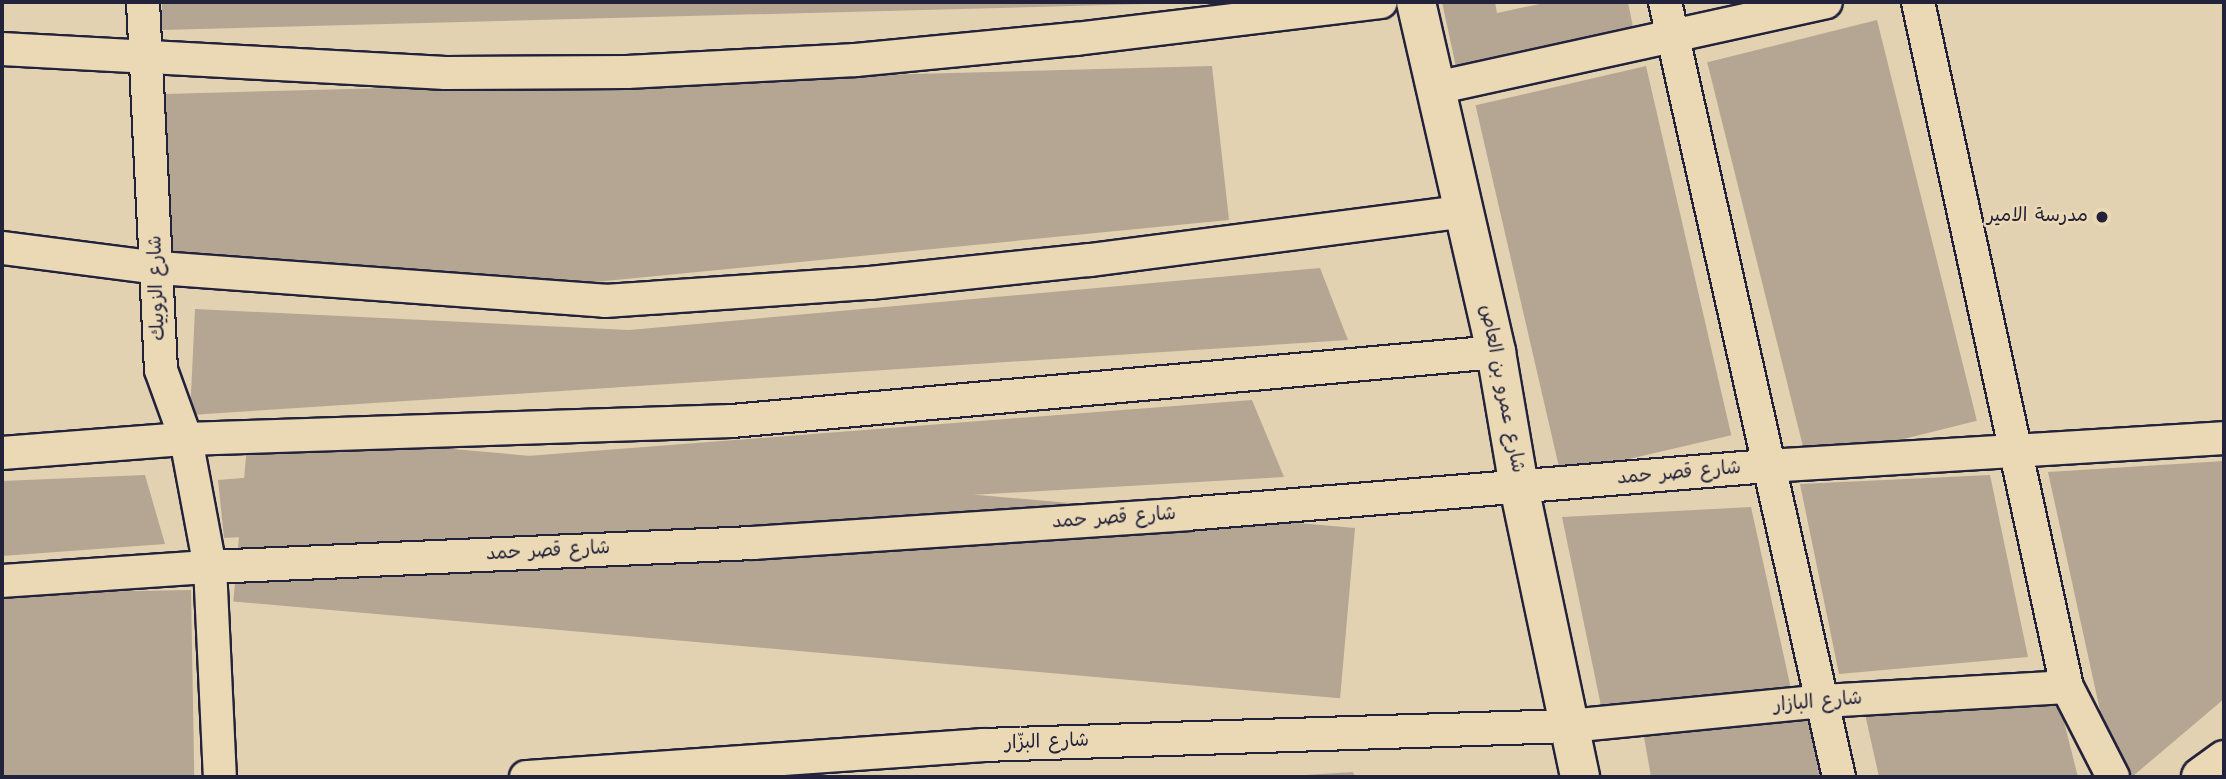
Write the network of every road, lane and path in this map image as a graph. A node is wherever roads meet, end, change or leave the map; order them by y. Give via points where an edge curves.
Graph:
1 (144, 2) edge
2 (1381, 2) edge
3 (1416, 2) edge
4 (1665, 2) edge
5 (1826, 2) edge
6 (1918, 2) edge
7 (1674, 38) junction
8 (2, 49) edge
9 (147, 57) junction
10 (1436, 88) junction
11 (1465, 211) junction
12 (2, 248) edge
13 (159, 268) junction
14 (1496, 352) junction
15 (2224, 438) edge
16 (186, 439) junction
17 (2014, 451) junction
18 (2, 453) edge
19 (1767, 466) junction
20 (1519, 487) junction
21 (210, 567) junction
22 (2, 581) edge
23 (2067, 687) junction
24 (1824, 701) junction
25 (1569, 726) junction
26 (2224, 760) edge
27 (220, 777) edge
28 (526, 777) edge
29 (1580, 777) edge
30 (1839, 777) edge
31 (2113, 777) edge
32 (2201, 777) edge

1 - 9 street, شارع الزوبيك
2 - 9 street via 856,60 627,72 445,73
3 - 10 street, شارع عمرو بن العاص
4 - 7 street
5 - 7 street
6 - 17 street
7 - 10 street
7 - 19 street
8 - 9 street
9 - 13 street, شارع الزوبيك
10 - 11 street, شارع عمرو بن العاص
11 - 13 street via 884,282 605,301
11 - 14 street, شارع عمرو بن العاص
12 - 13 street
13 - 16 street, شارع الزوبيك via 161,370
14 - 16 street via 732,421
14 - 20 street, شارع عمرو بن العاص
15 - 17 street, شارع قصر حمد
16 - 18 street
16 - 21 street, شارع الزوبيك
17 - 19 street, شارع قصر حمد
17 - 23 street
19 - 20 street, شارع قصر حمد
19 - 24 street
20 - 21 street, شارع قصر حمد via 754,543
20 - 25 street, شارع عمرو بن العاص
21 - 22 street, شارع قصر حمد
21 - 27 street, شارع الزوبيك
23 - 24 street, شارع البازار
23 - 31 street
24 - 25 street, شارع البازار
24 - 30 street
25 - 28 street, شارع البزّار via 982,745
25 - 29 street, شارع عمرو بن العاص
26 - 32 street

